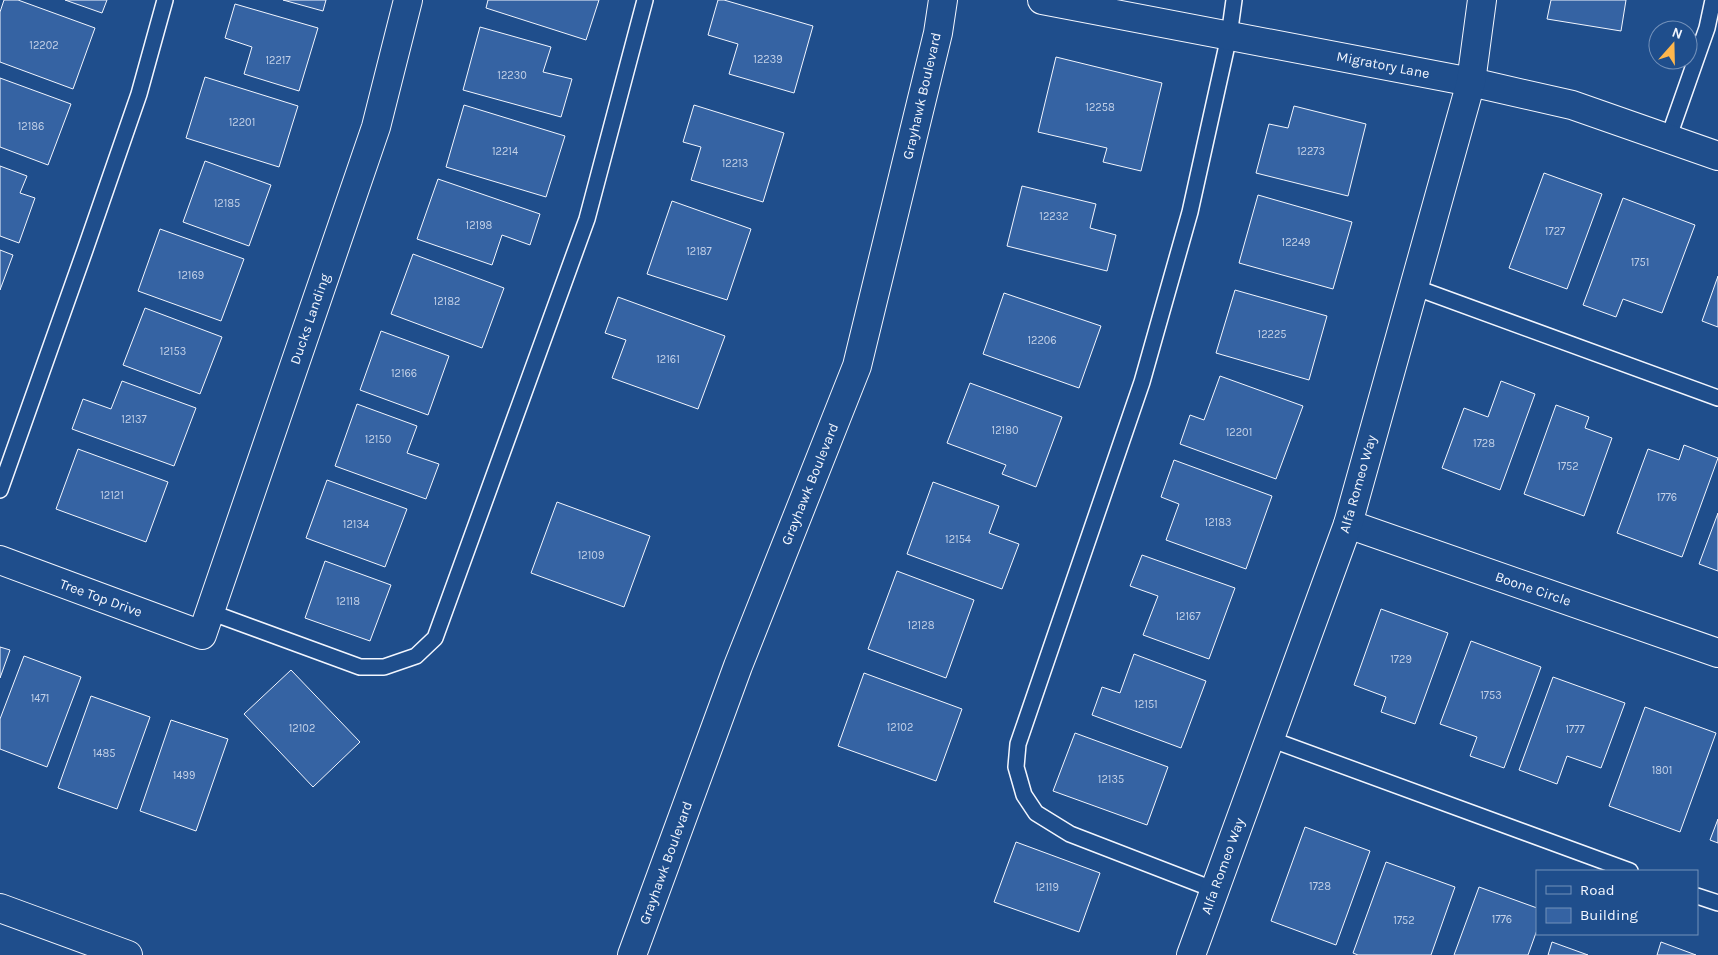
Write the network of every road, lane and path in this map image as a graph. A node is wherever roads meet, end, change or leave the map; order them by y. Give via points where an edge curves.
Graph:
1 (165, 0) edge
2 (408, 0) edge
3 (645, 0) edge
4 (943, 0) edge
5 (1042, 0) edge
6 (1234, 0) edge
7 (1482, 0) edge
8 (1712, 0) edge
9 (1229, 36) junction
10 (1471, 82) junction
11 (1668, 139) junction
12 (1718, 156) edge
13 (1414, 287) junction
14 (1718, 398) edge
15 (0, 490) edge
16 (1348, 524) junction
17 (0, 560) edge
18 (206, 624) junction
19 (1718, 654) edge
20 (1270, 739) junction
21 (1627, 870) edge
22 (1215, 890) junction
23 (1698, 896) edge
24 (1718, 904) edge
25 (0, 908) edge
26 (128, 955) edge
27 (632, 955) edge
28 (1191, 955) edge

1 - 15 lane via 139,94
2 - 18 street, Ducks Landing via 376,127
3 - 18 lane via 587,219 436,638 416,656 384,667 360,667
4 - 27 street, Grayhawk Boulevard via 857,366 738,666
5 - 9 street, Migratory Lane
6 - 9 lane
7 - 10 street, Alfa Romeo Way
8 - 11 lane via 1707,28
9 - 10 street, Migratory Lane
9 - 22 lane via 1190,212 1145,372 1018,744 1016,767 1024,795 1036,812 1070,834
10 - 11 street, Migratory Lane via 1572,105
10 - 13 street, Alfa Romeo Way
11 - 12 street, Migratory Lane
13 - 14 lane
13 - 16 street, Alfa Romeo Way
16 - 19 street, Boone Circle
16 - 20 street, Alfa Romeo Way
17 - 18 street, Tree Top Drive
20 - 21 lane
20 - 22 street, Alfa Romeo Way
22 - 28 street, Alfa Romeo Way
23 - 24 lane
25 - 26 street

